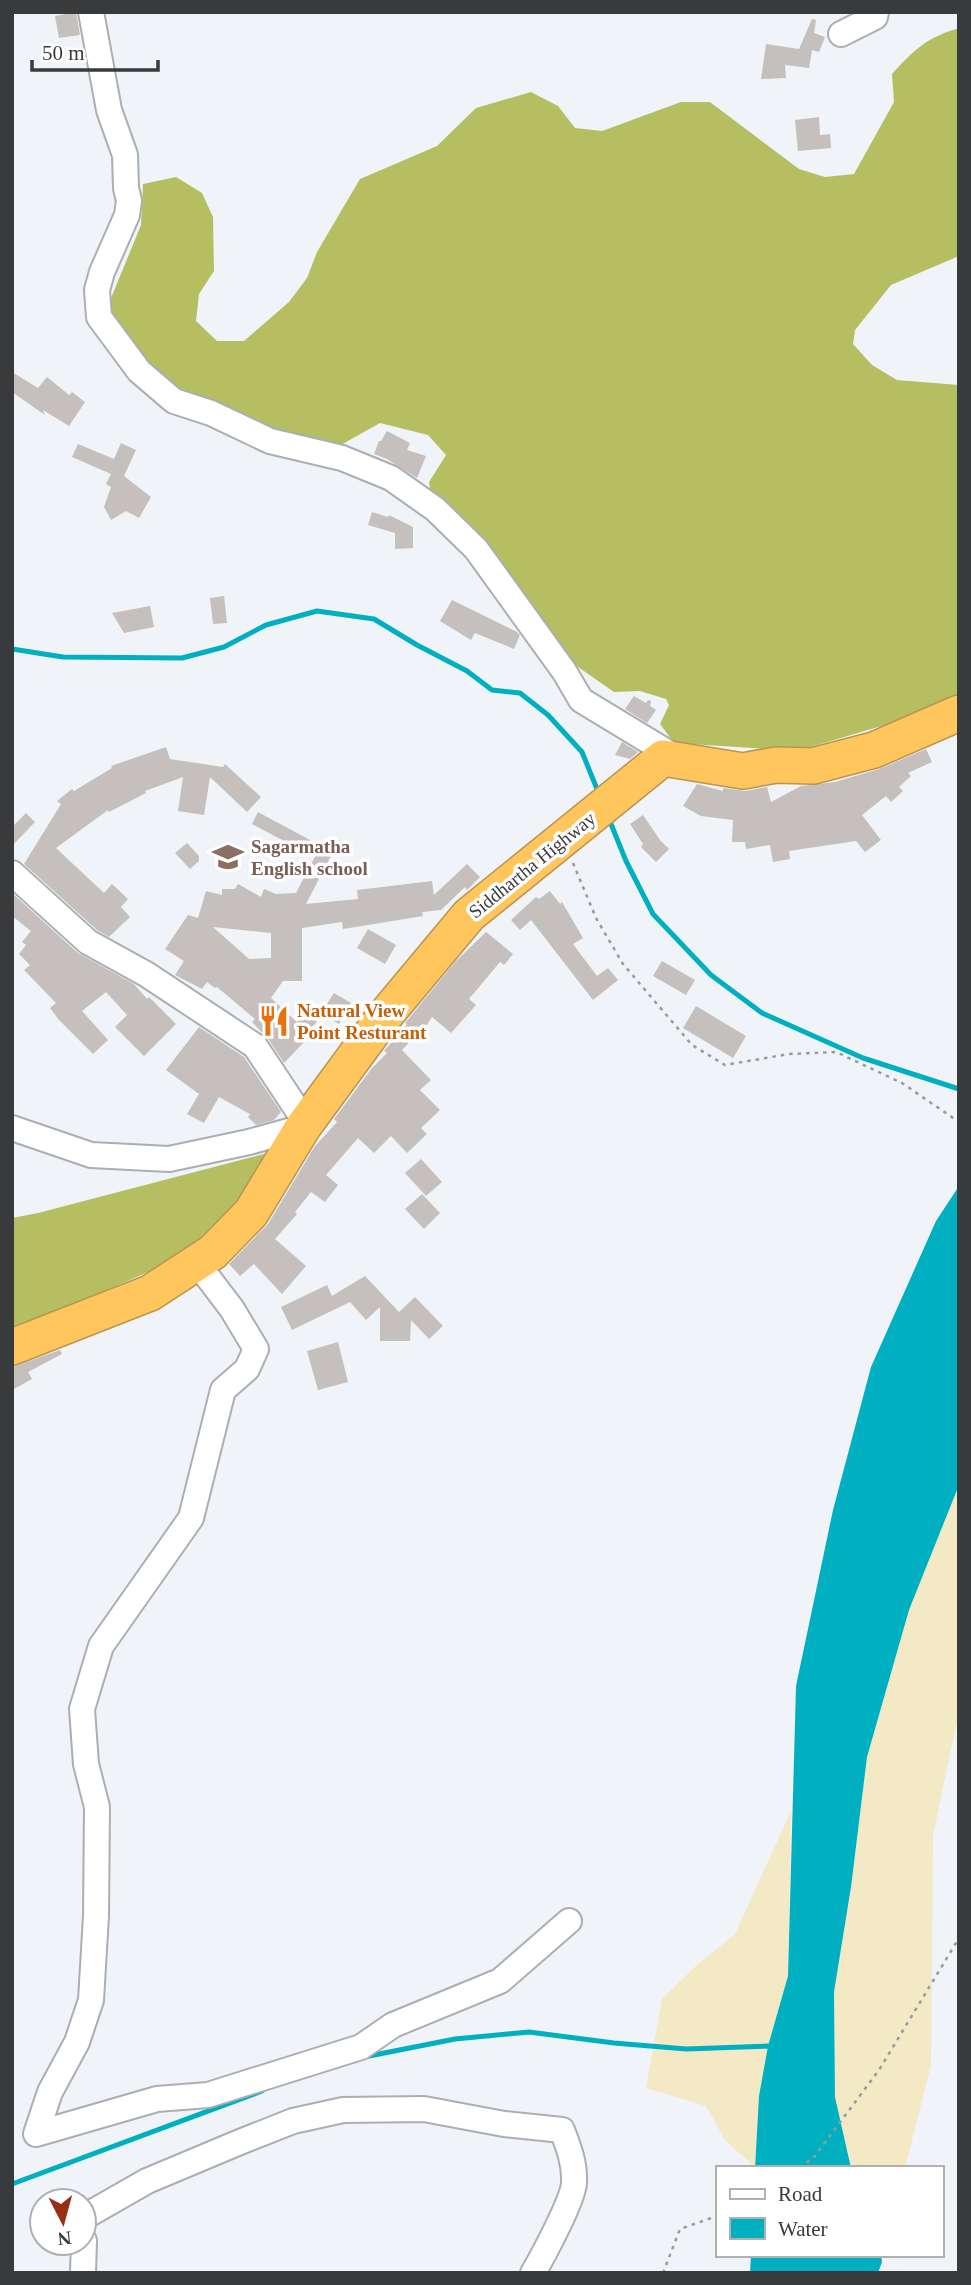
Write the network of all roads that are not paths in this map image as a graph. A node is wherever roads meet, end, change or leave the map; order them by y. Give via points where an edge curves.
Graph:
1 (91, 12) edge
2 (876, 12) edge
3 (841, 34) dead end
4 (959, 713) edge
5 (672, 759) junction
6 (12, 873) edge
7 (305, 1125) junction
8 (12, 1128) edge
9 (197, 1263) junction
10 (12, 1347) edge
11 (569, 1921) dead end
12 (98, 2209) edge
13 (533, 2273) edge

1 - 5 street via 109,110 125,155 129,201 97,290 99,317 139,371 174,401 270,441 342,458 391,478 435,509 475,549 581,700
2 - 3 street via 875,17
4 - 5 highway via 874,750 813,766 776,765 743,771
5 - 7 highway, Siddhartha Highway via 469,915 383,1018
6 - 7 street via 88,942 255,1046
7 - 8 street via 169,1159 91,1155
7 - 9 highway, Siddhartha Highway via 251,1213
9 - 10 highway, Siddhartha Highway via 150,1293
9 - 11 street via 256,1349 247,1369 223,1390 191,1518 101,1646 82,1709 86,1763 97,1807 91,2000 77,2042 50,2092 37,2134 157,2099 208,2095 361,2048 393,2025 500,1981
12 - 13 street via 147,2180 293,2121 343,2110 424,2109 562,2130 572,2155 574,2186

